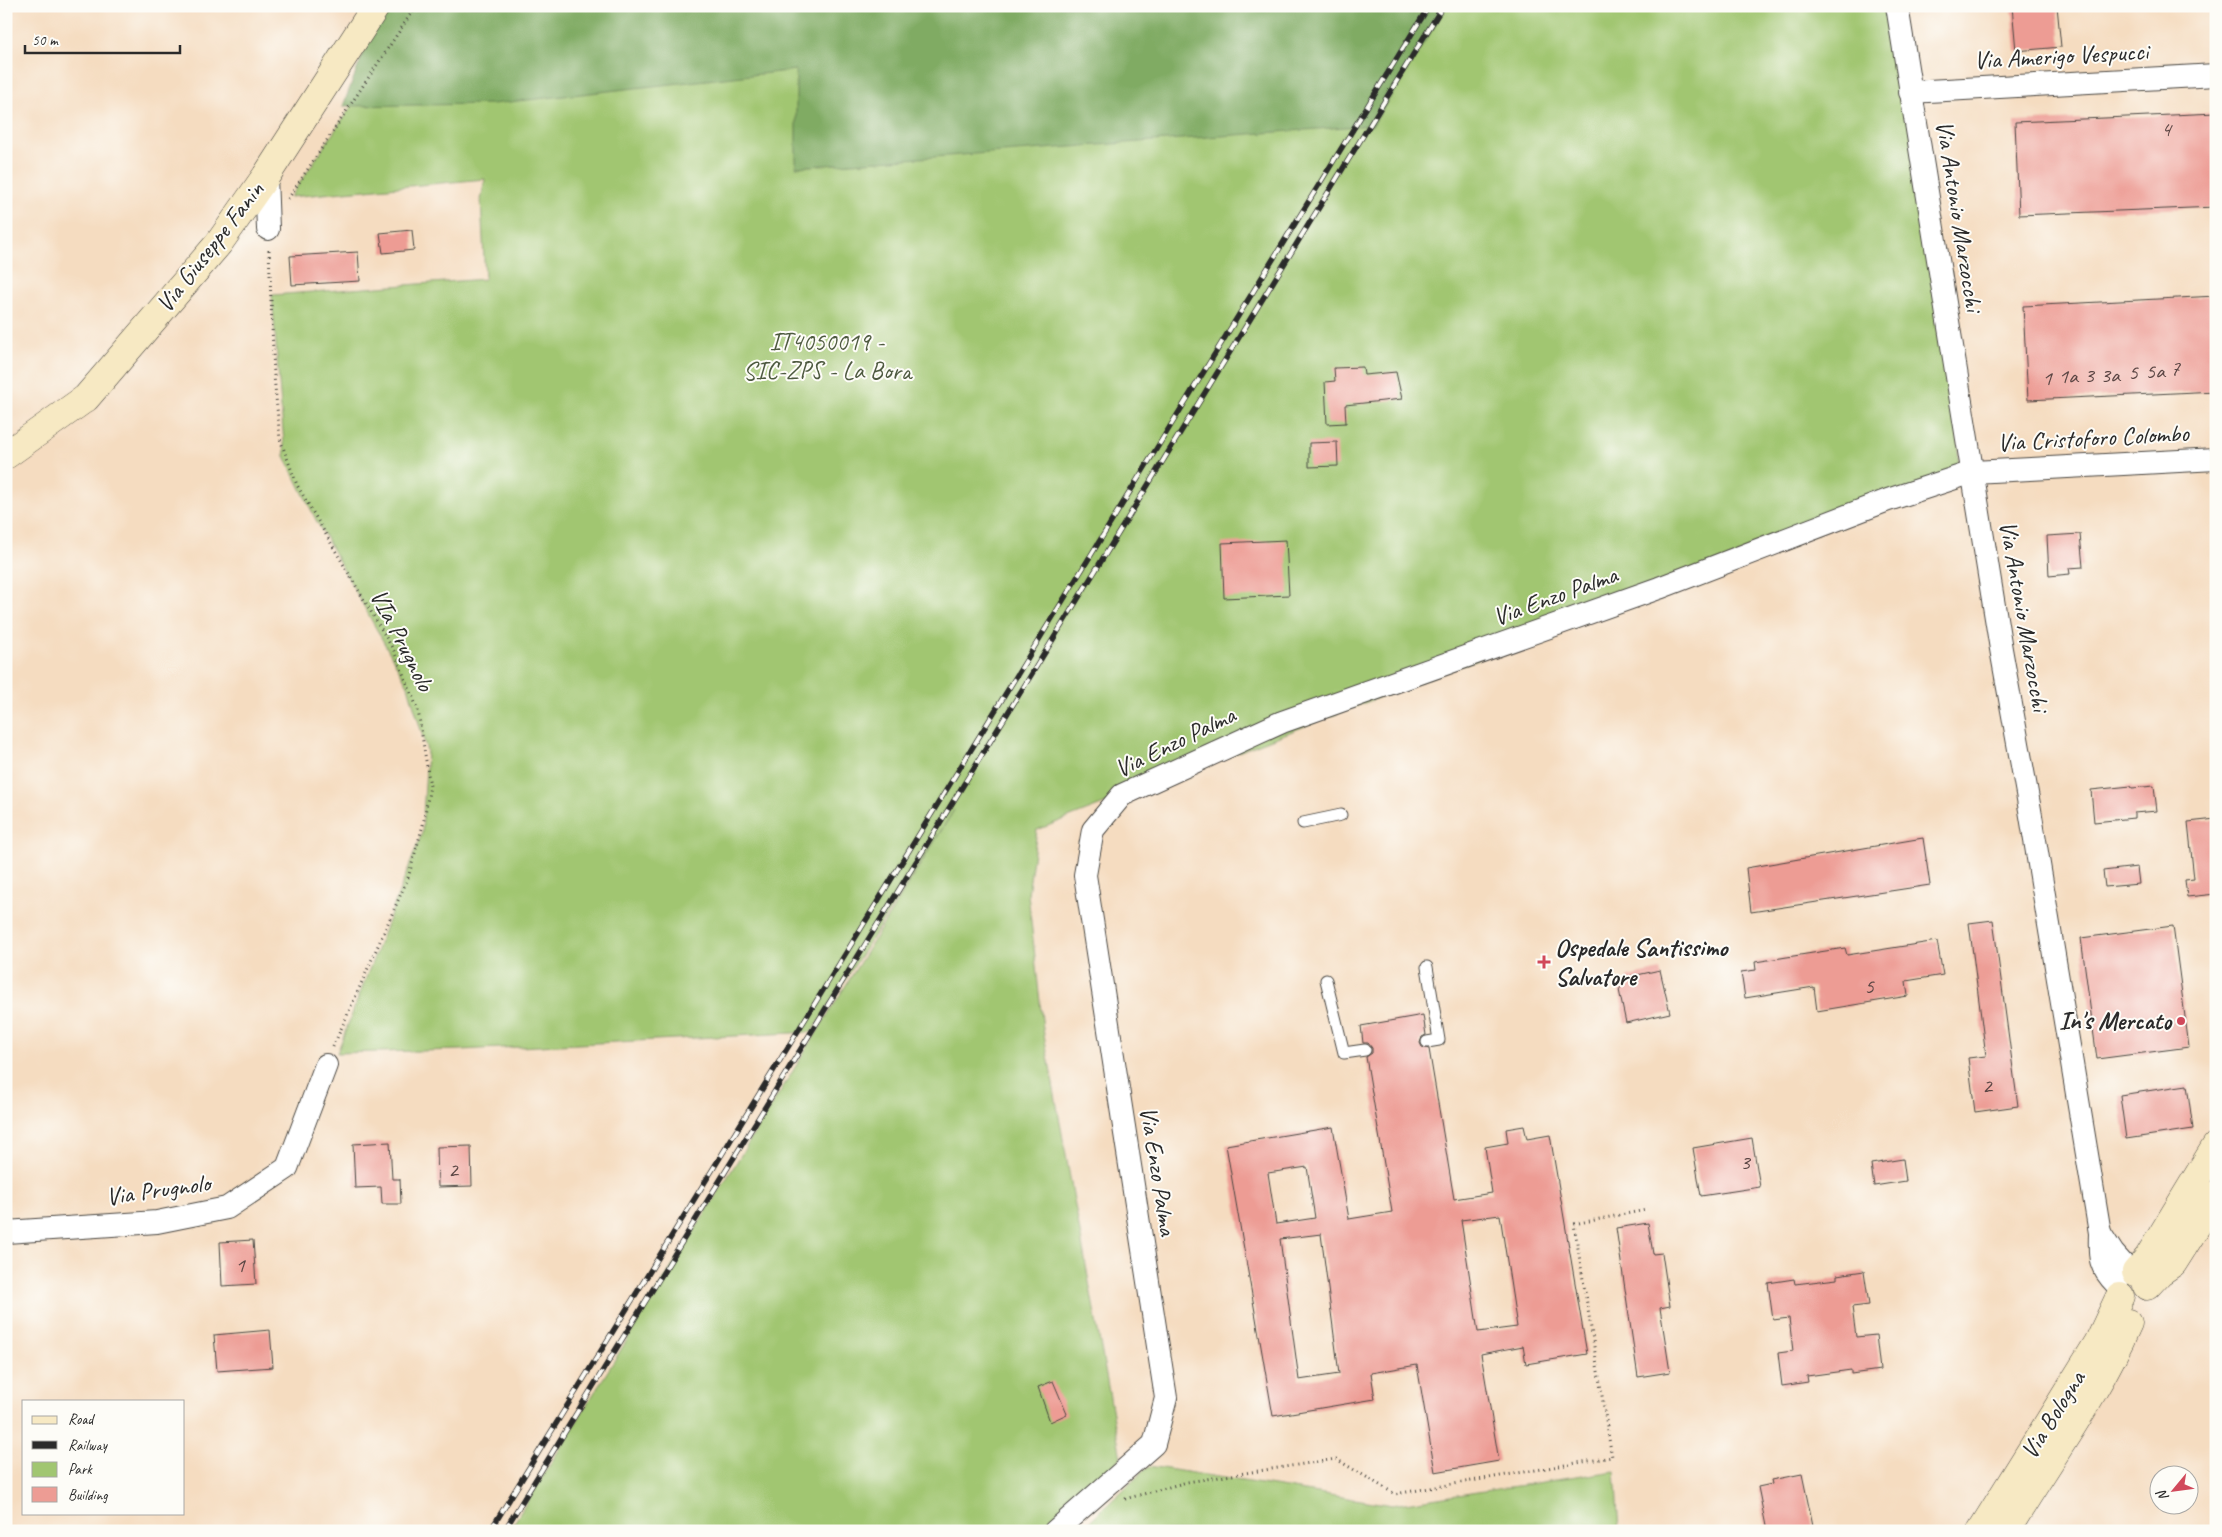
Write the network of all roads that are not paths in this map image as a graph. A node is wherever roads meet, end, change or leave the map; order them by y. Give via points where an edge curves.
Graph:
1 (376, 6) edge
2 (1897, 6) edge
3 (2216, 75) edge
4 (1910, 92) junction
5 (266, 176) junction
6 (268, 229) road end
7 (6, 455) edge
8 (2216, 460) edge
9 (1972, 472) junction
10 (1341, 815) dead end
11 (1303, 823) dead end
12 (1427, 967) dead end
13 (1326, 980) dead end
14 (1428, 1042) dead end
15 (1365, 1050) dead end
16 (326, 1065) road end
17 (2216, 1146) edge
18 (2216, 1195) edge
19 (6, 1232) edge
20 (2131, 1286) junction
21 (2025, 1499) junction
22 (1055, 1531) edge
23 (1980, 1531) edge
24 (1995, 1531) edge
25 (2006, 1531) edge

1 - 5 main road, Via Giuseppe Fanin
2 - 4 street, Via Antonio Marzocchi
3 - 4 street, Via Amerigo Vespucci
4 - 9 street, Via Antonio Marzocchi
5 - 6 street
5 - 7 main road, Via Giuseppe Fanin via 219,243 86,398
8 - 9 street, Via Cristoforo Colombo
9 - 20 street, Via Antonio Marzocchi via 2100,1234 2099,1257 2105,1272
9 - 22 street, Via Enzo Palma via 1282,722 1122,795 1093,830 1085,875 1166,1398 1154,1444
10 - 11 lane
12 - 14 lane via 1439,1040
13 - 15 lane via 1344,1053
16 - 19 street, Via Prugnolo via 287,1168 226,1208 157,1222
17 - 20 main road, Via Bologna
18 - 20 main road, Via Bologna via 2173,1263
20 - 21 main road, Via Bologna via 2114,1354
20 - 23 main road, Via Bologna
21 - 24 street via 2014,1504
21 - 25 main road, Via Bologna

